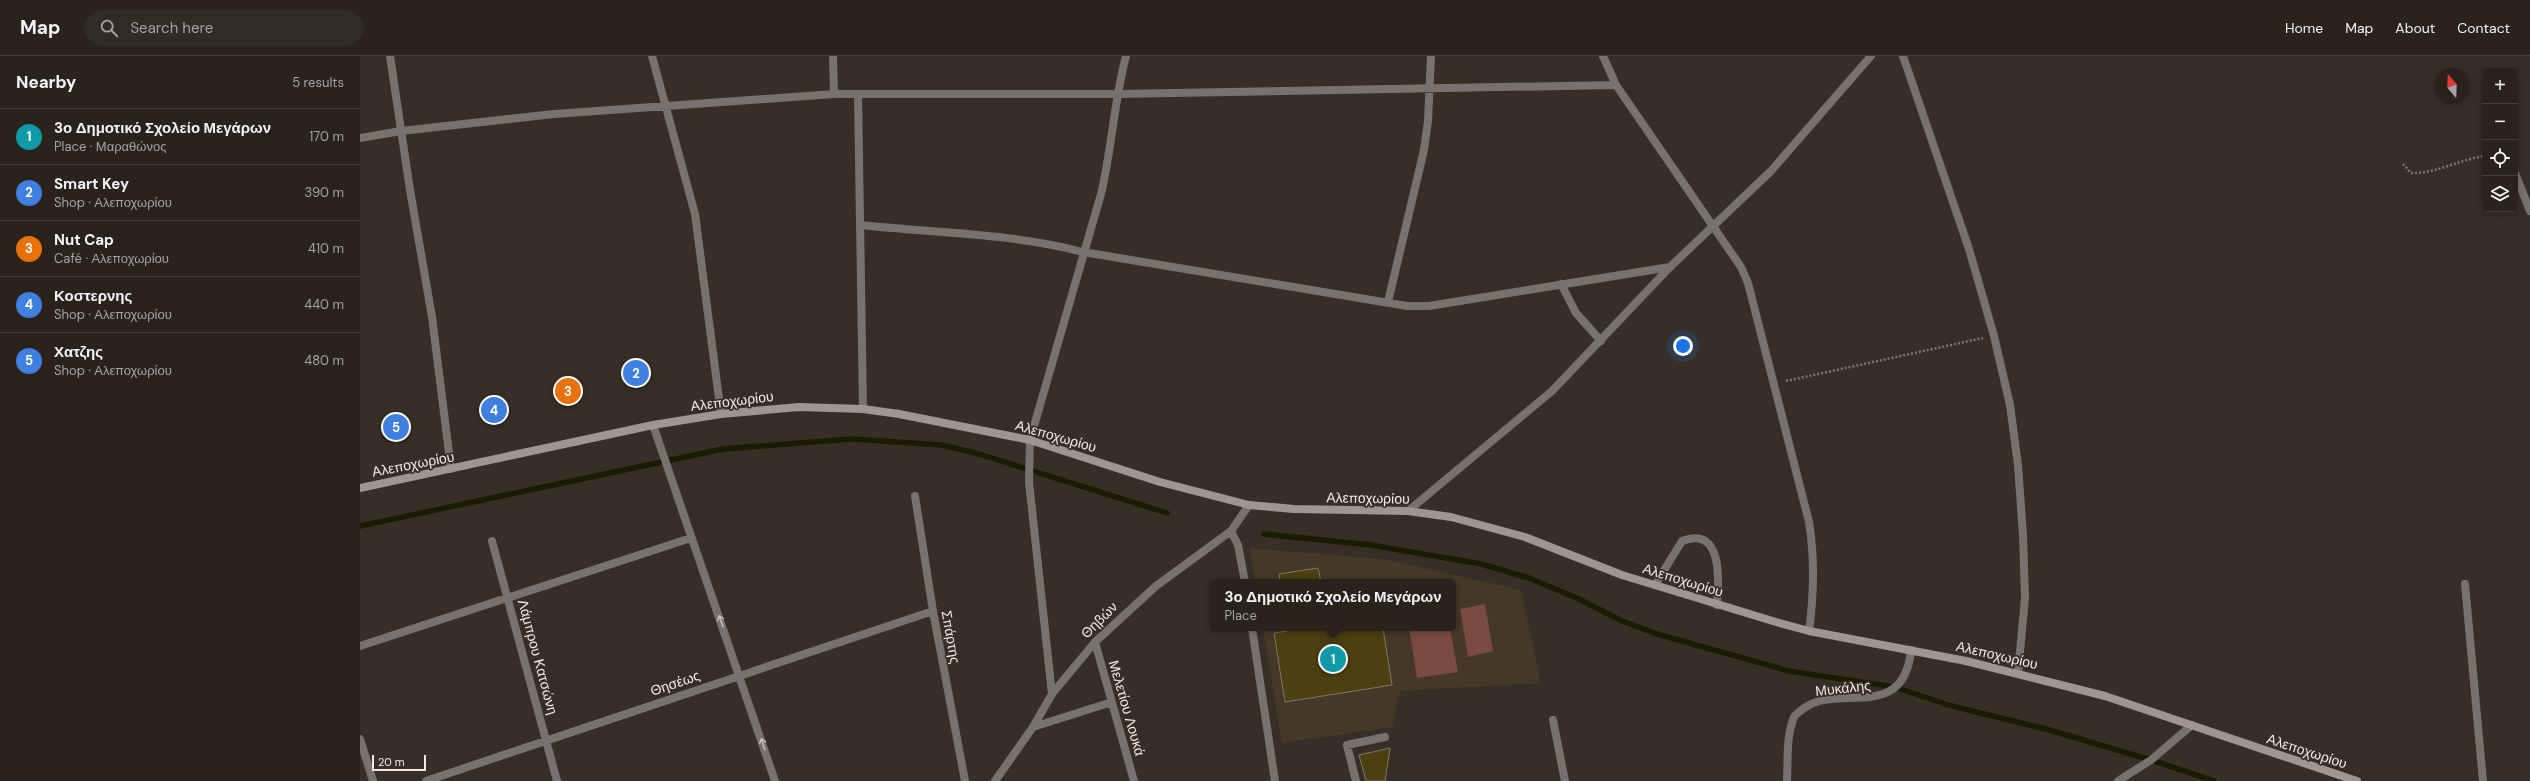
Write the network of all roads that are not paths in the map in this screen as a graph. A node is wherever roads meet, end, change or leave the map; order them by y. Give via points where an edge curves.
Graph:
1 (390, 56) edge
2 (652, 56) edge
3 (833, 56) edge
4 (1126, 56) edge
5 (1431, 56) edge
6 (1603, 56) edge
7 (1871, 56) edge
8 (1903, 56) edge
9 (1616, 85) junction
10 (1430, 87) junction
11 (834, 94) junction
12 (858, 94) junction
13 (1116, 94) junction
14 (665, 106) junction
15 (401, 130) junction
16 (360, 138) edge
17 (2516, 176) edge
18 (2530, 211) edge
19 (860, 225) junction
20 (1713, 226) junction
21 (1083, 252) junction
22 (1670, 267) junction
23 (1561, 284) junction
24 (1388, 302) junction
25 (1600, 341) junction
26 (863, 409) junction
27 (721, 414) junction
28 (653, 425) junction
29 (1030, 440) junction
30 (451, 469) junction
31 (360, 488) edge
32 (915, 496) dead end
33 (1249, 505) junction
34 (1408, 511) junction
35 (1231, 531) junction
36 (691, 538) junction
37 (492, 541) dead end
38 (1246, 579) edge
39 (2465, 584) dead end
40 (1655, 585) junction
41 (509, 598) junction
42 (1717, 605) junction
43 (933, 611) junction
44 (1252, 631) edge
45 (1809, 631) junction
46 (1095, 642) junction
47 (360, 646) edge
48 (1911, 650) junction
49 (2018, 673) junction
50 (740, 675) junction
51 (1052, 694) junction
52 (1112, 702) junction
53 (1553, 720) dead end
54 (2192, 725) junction
55 (1033, 727) junction
56 (1385, 737) dead end
57 (360, 739) edge
58 (547, 742) junction
59 (373, 781) edge
60 (426, 781) edge
61 (557, 781) edge
62 (775, 781) edge
63 (965, 781) edge
64 (995, 781) edge
65 (1134, 781) edge
66 (1275, 781) edge
67 (1356, 781) edge
68 (1565, 781) edge
69 (1787, 781) edge
70 (2118, 781) edge
71 (2356, 781) edge
72 (2483, 781) edge

1 - 15 street
2 - 14 street
3 - 11 street
4 - 13 street
5 - 10 street
6 - 9 street
7 - 20 street via 1747,197
8 - 49 street via 1969,249 1994,336 2010,405 2018,465 2025,598
9 - 10 street
9 - 20 street
10 - 13 street
10 - 24 street via 1424,150
11 - 12 street
11 - 14 street
12 - 13 street
12 - 19 street
13 - 21 street via 1105,178
14 - 15 street via 554,114
14 - 27 street via 695,214
15 - 16 street
15 - 30 street via 432,316
17 - 18 street
19 - 21 street via 955,232 1055,245
19 - 26 street
20 - 22 street
20 - 45 street via 1741,267 1748,283 1807,516 1814,552 1814,592
21 - 24 street
21 - 29 street
22 - 23 street
22 - 25 street
23 - 24 street via 1429,306 1407,306
23 - 25 street via 1576,313
25 - 34 street via 1552,392
26 - 27 main road, Αλεποχωρίου via 798,407
26 - 29 main road, Αλεποχωρίου
27 - 28 main road, Αλεποχωρίου
28 - 30 main road, Αλεποχωρίου
28 - 36 street
29 - 33 main road, Αλεποχωρίου via 1160,482
29 - 51 street via 1029,482
30 - 31 main road, Αλεποχωρίου
32 - 43 street, Σπάρτης
33 - 34 main road, Αλεποχωρίου via 1294,509
33 - 35 street, Θηβών
34 - 40 main road, Αλεποχωρίου via 1451,517 1525,537 1622,575
35 - 38 street via 1243,563
35 - 46 street, Θηβών via 1156,586
36 - 41 street
50 -> 36 street
37 - 41 street, Λάμπρου Κατσώνη
39 - 72 street
40 - 42 main road, Αλεποχωρίου
40 - 42 street via 1682,541 1689,538 1702,540 1710,544 1718,564
41 - 47 street
41 - 58 street, Λάμπρου Κατσώνη
42 - 45 main road, Αλεποχωρίου
43 - 50 street, Θησέως
43 - 63 street, Σπάρτης
44 - 66 street
45 - 48 main road, Αλεποχωρίου
46 - 51 street, Θηβών
46 - 52 street, Μελετίου Λουκά
48 - 49 main road, Αλεποχωρίου
48 - 69 street, Μυκάλης via 1904,676 1878,698 1811,703 1795,716 1790,734
49 - 54 main road, Αλεποχωρίου via 2105,696
50 - 58 street, Θησέως
62 -> 50 street
51 - 55 street, Θηβών
52 - 55 street
52 - 65 street, Μελετίου Λουκά
53 - 68 street
54 - 70 street via 2151,760
54 - 71 main road, Αλεποχωρίου
55 - 64 street, Θηβών
56 - 67 street via 1347,745
57 - 59 street
58 - 60 street, Θησέως
58 - 61 street, Λάμπρου Κατσώνη

